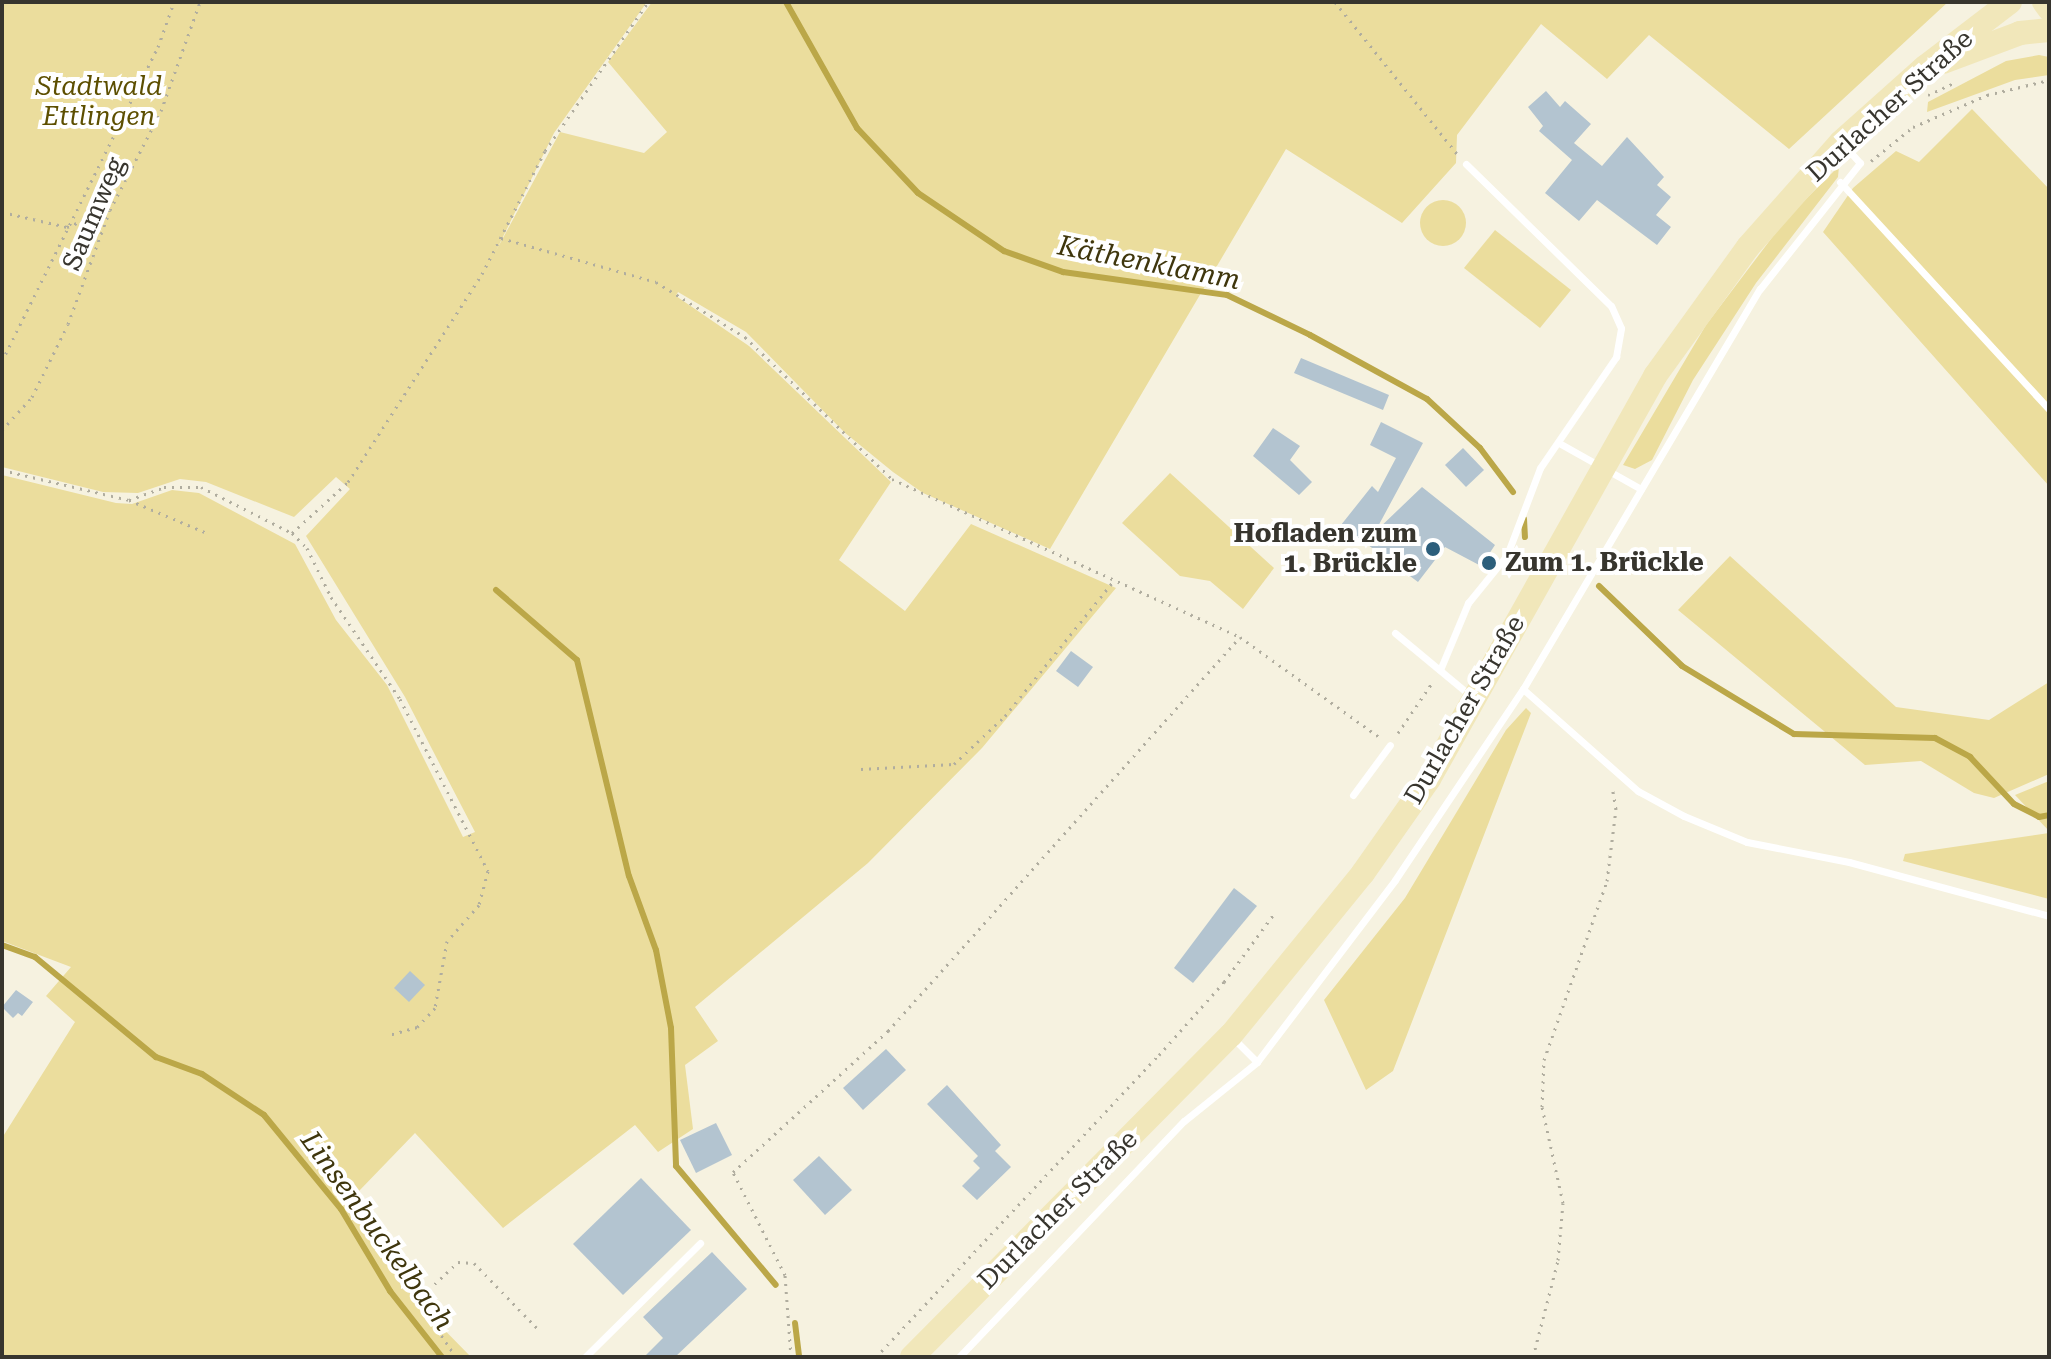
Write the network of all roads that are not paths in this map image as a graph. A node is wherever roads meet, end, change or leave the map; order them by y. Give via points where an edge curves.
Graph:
1 (2010, 2) edge
2 (2044, 2) edge
3 (2049, 9) edge
4 (2049, 30) edge
5 (1925, 67) junction
6 (1841, 142) junction
7 (1466, 164) road end
8 (1840, 182) junction
9 (2049, 409) edge
10 (1559, 443) junction
11 (1641, 489) junction
12 (1395, 633) dead end
13 (1440, 670) junction
14 (1523, 689) junction
15 (1473, 699) junction
16 (1390, 745) road end
17 (1353, 795) dead end
18 (2049, 916) edge
19 (1231, 1035) junction
20 (1257, 1062) junction
21 (700, 1243) dead end
22 (585, 1357) edge
23 (912, 1357) edge
24 (959, 1357) edge

1 - 5 main road, Durlacher Straße
2 - 3 main road
4 - 5 main road via 2001,39
5 - 6 main road, Durlacher Straße
6 - 8 lane via 1860,163
6 - 15 main road, Durlacher Straße via 1748,247 1695,317 1620,434
7 - 10 lane via 1611,306 1621,328 1616,357
8 - 9 lane
8 - 11 lane via 1760,289
10 - 11 lane
10 - 13 lane via 1540,468 1507,555 1468,603
11 - 14 lane
12 - 13 lane
13 - 15 lane
14 - 18 lane via 1638,791 1747,842 1849,862
14 - 20 lane via 1395,880
15 - 19 main road, Durlacher Straße via 1429,779 1363,873
16 - 17 lane
19 - 20 lane
19 - 23 main road, Durlacher Straße
20 - 24 lane via 1184,1121
21 - 22 lane

